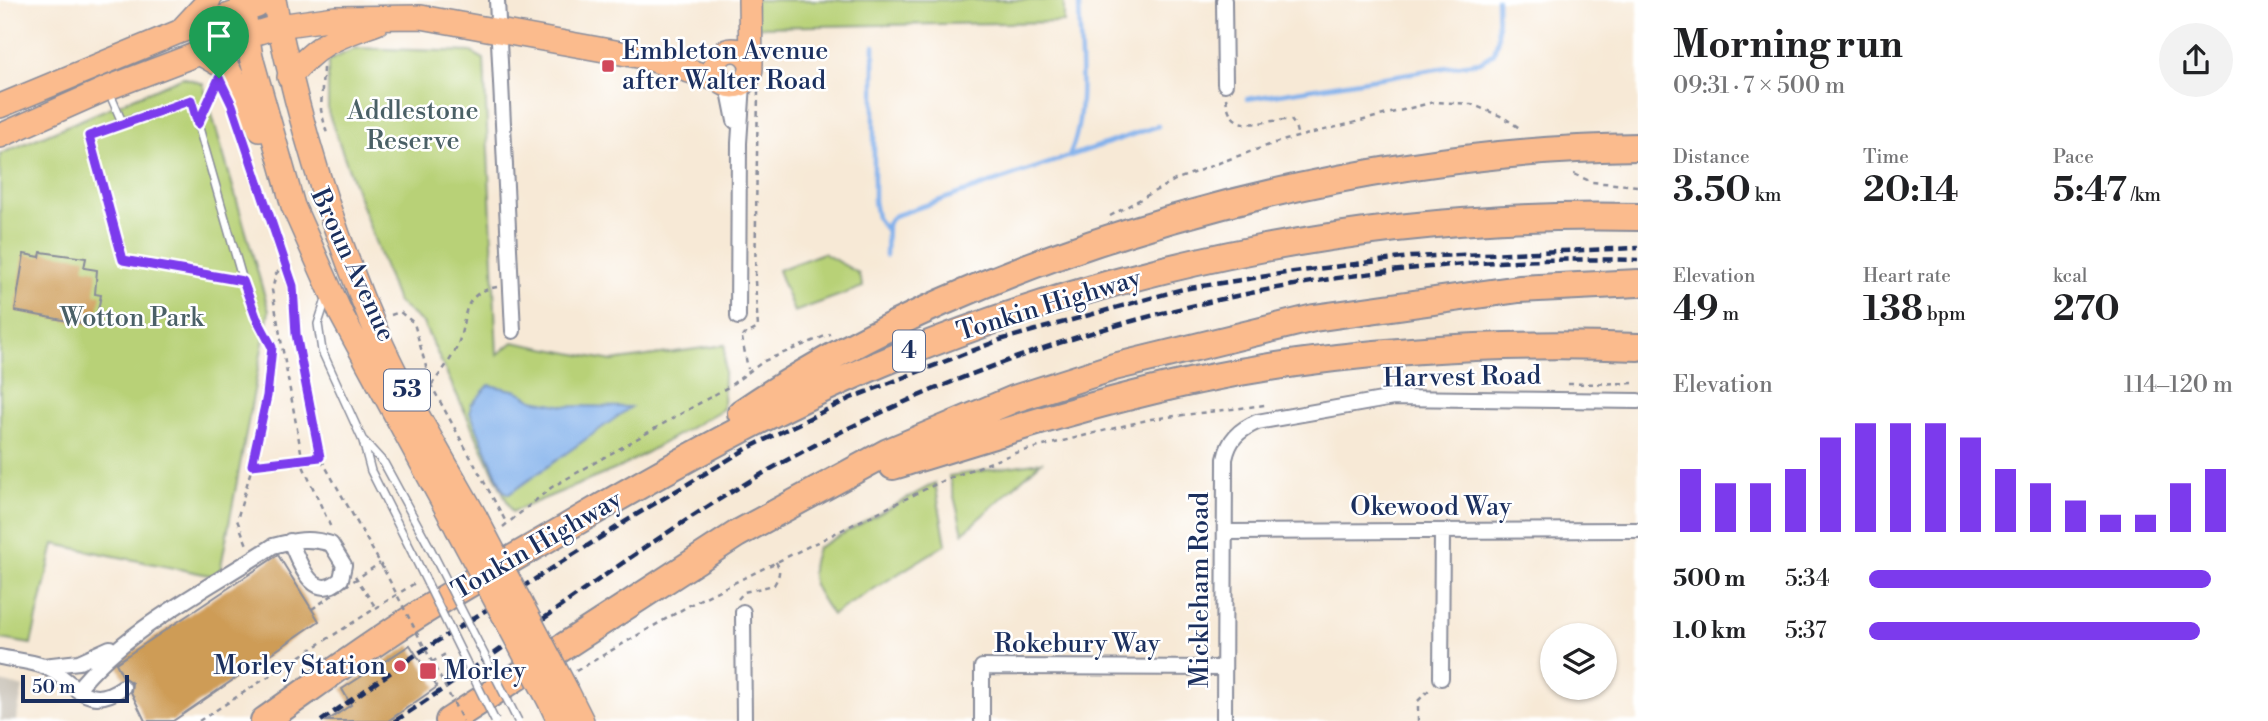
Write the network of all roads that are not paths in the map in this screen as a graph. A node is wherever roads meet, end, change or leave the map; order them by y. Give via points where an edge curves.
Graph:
1 (209, 0) edge
2 (275, 0) edge
3 (497, 0) edge
4 (735, 0) edge
5 (750, 0) edge
6 (1224, 0) edge
7 (242, 5) edge
8 (389, 9) edge
9 (279, 26) junction
10 (498, 30) junction
11 (181, 31) junction
12 (247, 35) junction
13 (199, 52) junction
14 (735, 72) junction
15 (289, 77) junction
16 (1225, 84) road end
17 (108, 88) junction
18 (0, 106) edge
19 (122, 122) junction
20 (0, 136) edge
21 (1638, 147) edge
22 (282, 173) junction
23 (1638, 217) edge
24 (1638, 283) edge
25 (333, 284) junction
26 (738, 317) road end
27 (513, 331) dead end
28 (1638, 346) edge
29 (1638, 401) edge
30 (363, 441) junction
31 (1225, 459) joint
32 (824, 487) junction
33 (616, 499) junction
34 (467, 523) junction
35 (1638, 530) edge
36 (1442, 531) junction
37 (1225, 532) junction
38 (290, 541) dead end
39 (743, 612) road end
40 (130, 638) junction
41 (0, 657) edge
42 (42, 666) junction
43 (1224, 668) junction
44 (1441, 677) road end
45 (123, 687) dead end
46 (77, 690) junction
47 (563, 697) edge
48 (264, 721) edge
49 (449, 721) edge
50 (495, 721) edge
51 (518, 721) edge
52 (582, 721) edge
53 (744, 721) edge
54 (982, 721) edge
55 (1224, 721) edge

1 - 11 main road
2 - 7 main road
2 - 9 main road, Broun Avenue / 53
3 - 10 street
4 - 14 main road
5 - 14 main road
6 - 16 street
7 - 11 main road
7 - 12 main road, Broun Avenue / 53
8 - 9 main road
8 - 10 main road
8 - 15 main road via 312,51
9 - 12 main road
9 - 15 main road, Broun Avenue / 53
10 - 14 main road
10 - 27 street
11 - 18 main road
12 - 13 main road
12 - 22 main road, Broun Avenue / 53
13 - 17 main road
13 - 22 main road via 229,70
14 - 26 street
15 - 34 main road, Broun Avenue / 53 via 344,264
17 - 19 lane
17 - 20 main road
19 - 19 lane via 89,136 123,260 243,281 191,100
21 - 33 highway via 1459,160 1308,186 1133,230 931,309 848,349 779,387
22 - 25 main road, Broun Avenue / 53
23 - 33 highway, Tonkin Highway / 4 via 1517,219 1359,234 1242,253 1100,287 986,323 851,376 755,421
24 - 32 highway via 1519,289 1365,309 1262,329 1114,367 1014,399 888,452
25 - 30 lane via 318,324 322,351
25 - 34 main road, Broun Avenue / 53
28 - 32 highway via 1398,353 1200,380 1082,408
29 - 31 street, Harvest Road via 1393,398 1257,422 1227,445
30 - 50 lane, bridge via 371,471
30 - 51 lane, bridge via 384,463
31 - 37 street, Mickleham Road
32 - 49 highway via 737,534
33 - 48 highway, Tonkin Highway / 4 via 407,622
34 - 47 main road, Broun Avenue / 53, bridge
35 - 36 street, Okewood Way
36 - 37 street, Okewood Way
36 - 44 street
37 - 43 street, Mickleham Road
38 - 40 street via 273,546
39 - 53 street
40 - 42 street via 79,662
40 - 46 street
41 - 42 street
42 - 46 street
43 - 54 street, Rokebury Way via 982,667
43 - 55 street, Mickleham Road
45 - 46 street via 105,698
47 - 52 main road, Broun Avenue / 53

